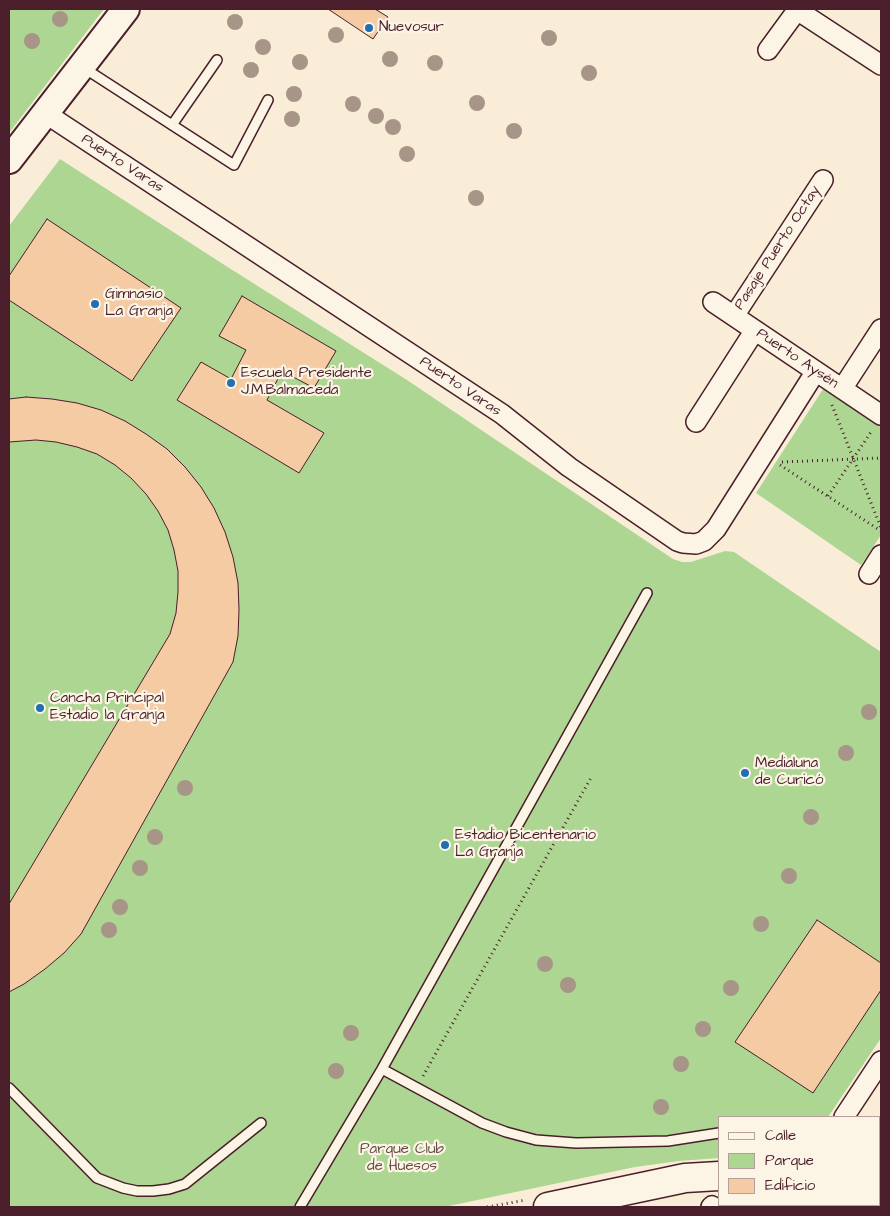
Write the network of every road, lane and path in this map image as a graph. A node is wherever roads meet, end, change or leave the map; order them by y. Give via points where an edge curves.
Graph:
1 (126, 9) edge
2 (797, 9) edge
3 (768, 50) dead end
4 (216, 60) dead end
5 (881, 65) edge
6 (81, 66) junction
7 (268, 100) dead end
8 (45, 113) junction
9 (172, 125) junction
10 (9, 160) edge
11 (823, 180) dead end
12 (713, 302) dead end
13 (734, 316) junction
14 (881, 329) edge
15 (755, 330) junction
16 (816, 371) junction
17 (837, 397) junction
18 (696, 422) dead end
19 (877, 422) edge
20 (853, 458) junction
21 (881, 458) edge
22 (828, 496) junction
23 (881, 530) edge
24 (881, 555) edge
25 (869, 574) dead end
26 (647, 592) dead end
27 (592, 776) dead end
28 (881, 1061) edge
29 (382, 1069) junction
30 (9, 1088) edge
31 (416, 1088) junction
32 (845, 1116) edge
33 (262, 1123) dead end
34 (718, 1133) edge
35 (718, 1176) edge
36 (300, 1207) edge
37 (548, 1207) edge

1 - 6 main road
2 - 3 street
2 - 5 street
4 - 9 lane
6 - 8 main road
6 - 9 lane
7 - 9 lane via 234,165
8 - 10 main road
8 - 16 street, Puerto Varas via 502,414 569,467 677,541 696,544 716,529
11 - 13 street, Pasaje Puerto Octay
12 - 13 street, Puerto Aysén
13 - 15 street, Puerto Aysén
14 - 17 street
15 - 16 street, Puerto Aysén
15 - 18 street, Pasaje Puerto Octay
16 - 17 street, Puerto Aysén
17 - 19 street, Puerto Aysén
17 - 20 path
19 - 20 path
20 - 21 path
20 - 22 path
20 - 22 path via 776,462
20 - 23 path
22 - 23 path
24 - 25 street
26 - 29 lane
27 - 31 path
28 - 32 street
29 - 31 lane
29 - 36 lane
30 - 33 lane via 97,1178 137,1190 169,1189 184,1184
31 - 34 lane via 482,1123 536,1140 576,1143 668,1141
35 - 37 main road via 685,1178

